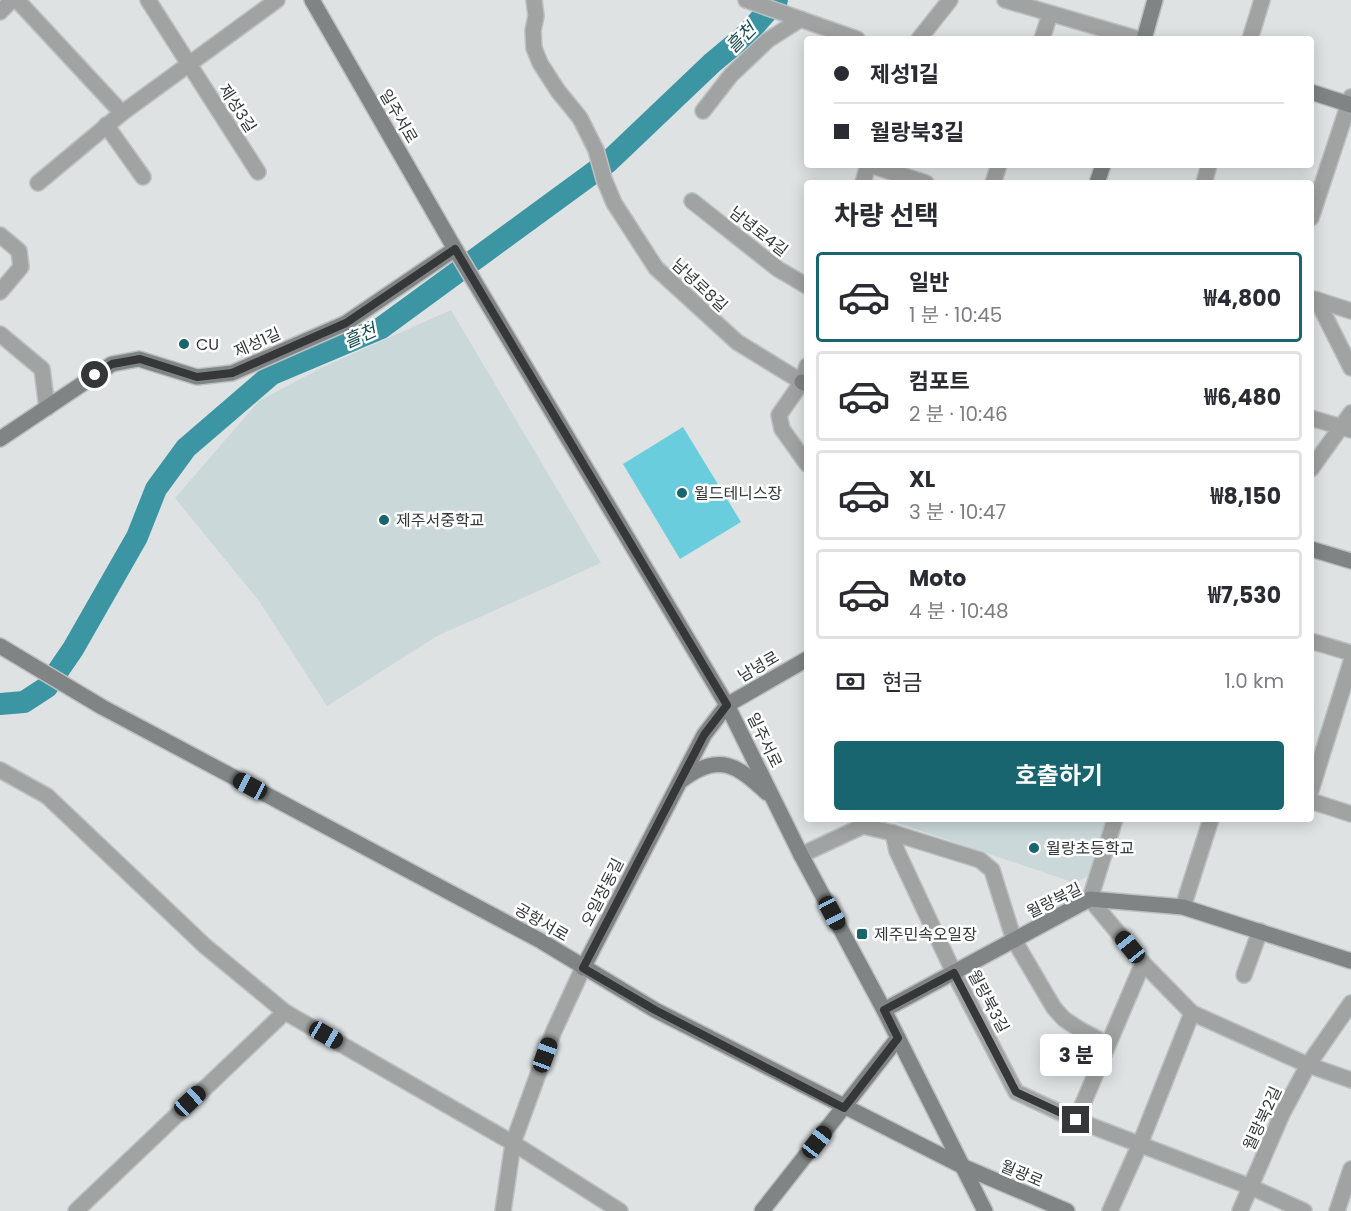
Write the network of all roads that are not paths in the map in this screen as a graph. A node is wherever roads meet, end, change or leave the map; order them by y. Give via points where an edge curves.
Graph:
1 (12, 0) edge
2 (17, 0) edge
3 (148, 0) edge
4 (277, 0) edge
5 (312, 0) edge
6 (534, 0) edge
7 (746, 0) edge
8 (950, 0) edge
9 (1005, 0) edge
10 (1155, 0) edge
11 (1262, 0) edge
12 (0, 12) edge
13 (1050, 14) junction
14 (801, 19) junction
15 (849, 36) edge
16 (921, 36) edge
17 (1043, 36) edge
18 (1127, 36) edge
19 (1145, 36) edge
20 (1251, 36) edge
21 (188, 64) junction
22 (1314, 93) edge
23 (1350, 102) edge
24 (703, 111) dead end
25 (122, 112) junction
26 (106, 126) junction
27 (878, 168) edge
28 (258, 172) dead end
29 (143, 177) dead end
30 (916, 180) edge
31 (38, 183) dead end
32 (692, 201) dead end
33 (1314, 209) edge
34 (0, 235) edge
35 (455, 249) junction
36 (804, 284) edge
37 (0, 292) edge
38 (1314, 299) edge
39 (1351, 311) edge
40 (0, 334) edge
41 (1351, 368) edge
42 (804, 383) edge
43 (47, 408) junction
44 (1351, 413) edge
45 (1314, 419) edge
46 (1345, 428) edge
47 (0, 439) edge
48 (804, 460) edge
49 (1314, 465) edge
50 (1314, 550) edge
51 (1351, 561) edge
52 (1314, 642) edge
53 (0, 646) edge
54 (1351, 653) edge
55 (804, 661) edge
56 (1351, 662) edge
57 (727, 705) junction
58 (0, 770) edge
59 (1314, 780) edge
60 (680, 782) junction
61 (775, 801) junction
62 (1314, 802) edge
63 (1351, 814) edge
64 (1114, 822) edge
65 (1210, 822) edge
66 (893, 833) junction
67 (801, 855) junction
68 (1090, 899) junction
69 (1183, 907) junction
70 (1260, 931) junction
71 (1014, 940) junction
72 (1351, 961) edge
73 (1143, 963) junction
74 (583, 968) junction
75 (954, 973) junction
76 (1244, 975) dead end
77 (1351, 1003) edge
78 (884, 1010) junction
79 (285, 1012) junction
80 (1192, 1013) junction
81 (898, 1038) junction
82 (1107, 1044) junction
83 (1308, 1065) junction
84 (1351, 1080) edge
85 (844, 1108) junction
86 (1076, 1120) junction
87 (513, 1143) junction
88 (1140, 1144) junction
89 (964, 1167) junction
90 (1351, 1169) edge
91 (1251, 1187) junction
92 (76, 1211) edge
93 (503, 1211) edge
94 (620, 1211) edge
95 (762, 1211) edge
96 (985, 1211) edge
97 (1066, 1211) edge
98 (1110, 1211) edge
99 (1240, 1211) edge
100 (1304, 1211) edge
101 (1337, 1211) edge

1 - 12 street
2 - 25 street
3 - 21 street, 제성3길
4 - 21 street
5 - 35 street, 일주서로
6 - 42 street, 남녕로8길 via 536,16 532,31 540,63 580,118 614,203 656,268 737,342
7 - 14 street
8 - 16 street
9 - 13 street
10 - 19 street
11 - 20 street
13 - 17 street
13 - 18 street
14 - 15 street
14 - 24 street via 768,40 731,75
21 - 25 street
21 - 28 street, 제성3길
22 - 23 street
23 - 33 street
25 - 26 street
26 - 29 street
26 - 31 street
27 - 30 street
32 - 36 street, 남녕로4길 via 778,269
34 - 37 street via 19,251 21,267
35 - 43 street, 제성1길 via 346,323 232,373 197,377 140,359 112,364
35 - 57 street, 일주서로
38 - 39 street
38 - 41 street
40 - 43 street via 42,369
42 - 48 street via 779,415 782,429
43 - 47 street, 제성1길
44 - 46 street
45 - 46 street
46 - 49 street
50 - 51 street
52 - 54 street
53 - 74 street, 공항서로 via 98,705 541,941
55 - 57 street, 남녕로
56 - 59 street
57 - 60 street, 오일장동길 via 704,735
57 - 61 street, 일주서로
58 - 79 street via 47,796 205,946
60 - 61 street via 699,769 726,764
60 - 74 street, 오일장동길
61 - 67 street, 일주서로
62 - 63 street
64 - 68 street
65 - 69 street
66 - 67 street, 월랑북길 via 863,826
66 - 71 street, 월랑북길 via 980,860 992,870
66 - 75 street, 월랑북3길 via 897,851
67 - 78 street, 일주서로
68 - 69 street, 월랑북길
68 - 71 street, 월랑북길
68 - 73 street
69 - 70 street, 월랑북길
70 - 72 street, 월랑북길
70 - 76 street
71 - 75 street, 월랑북길
71 - 82 street, 월랑북길 via 1054,1008 1064,1019
73 - 80 street
73 - 82 street
74 - 85 street, 공항서로
74 - 87 street, 오일장동길 via 553,1033
75 - 78 street, 월랑북길
75 - 86 street, 월랑북3길 via 1016,1092
77 - 83 street, 월랑북2길
78 - 81 street, 일주서로
79 - 87 street
79 - 92 street
80 - 83 street
80 - 88 street
81 - 85 street
81 - 89 street, 일주서로
82 - 86 street
83 - 84 street
83 - 91 street, 월랑북2길
85 - 89 street, 공항서로
85 - 95 street
86 - 88 street, 월랑북3길
87 - 93 street, 오일장동길
87 - 94 street
88 - 91 street
88 - 98 street
89 - 96 street, 일주서로
89 - 97 street, 월광로
90 - 101 street
91 - 99 street, 월랑북2길
91 - 100 street

